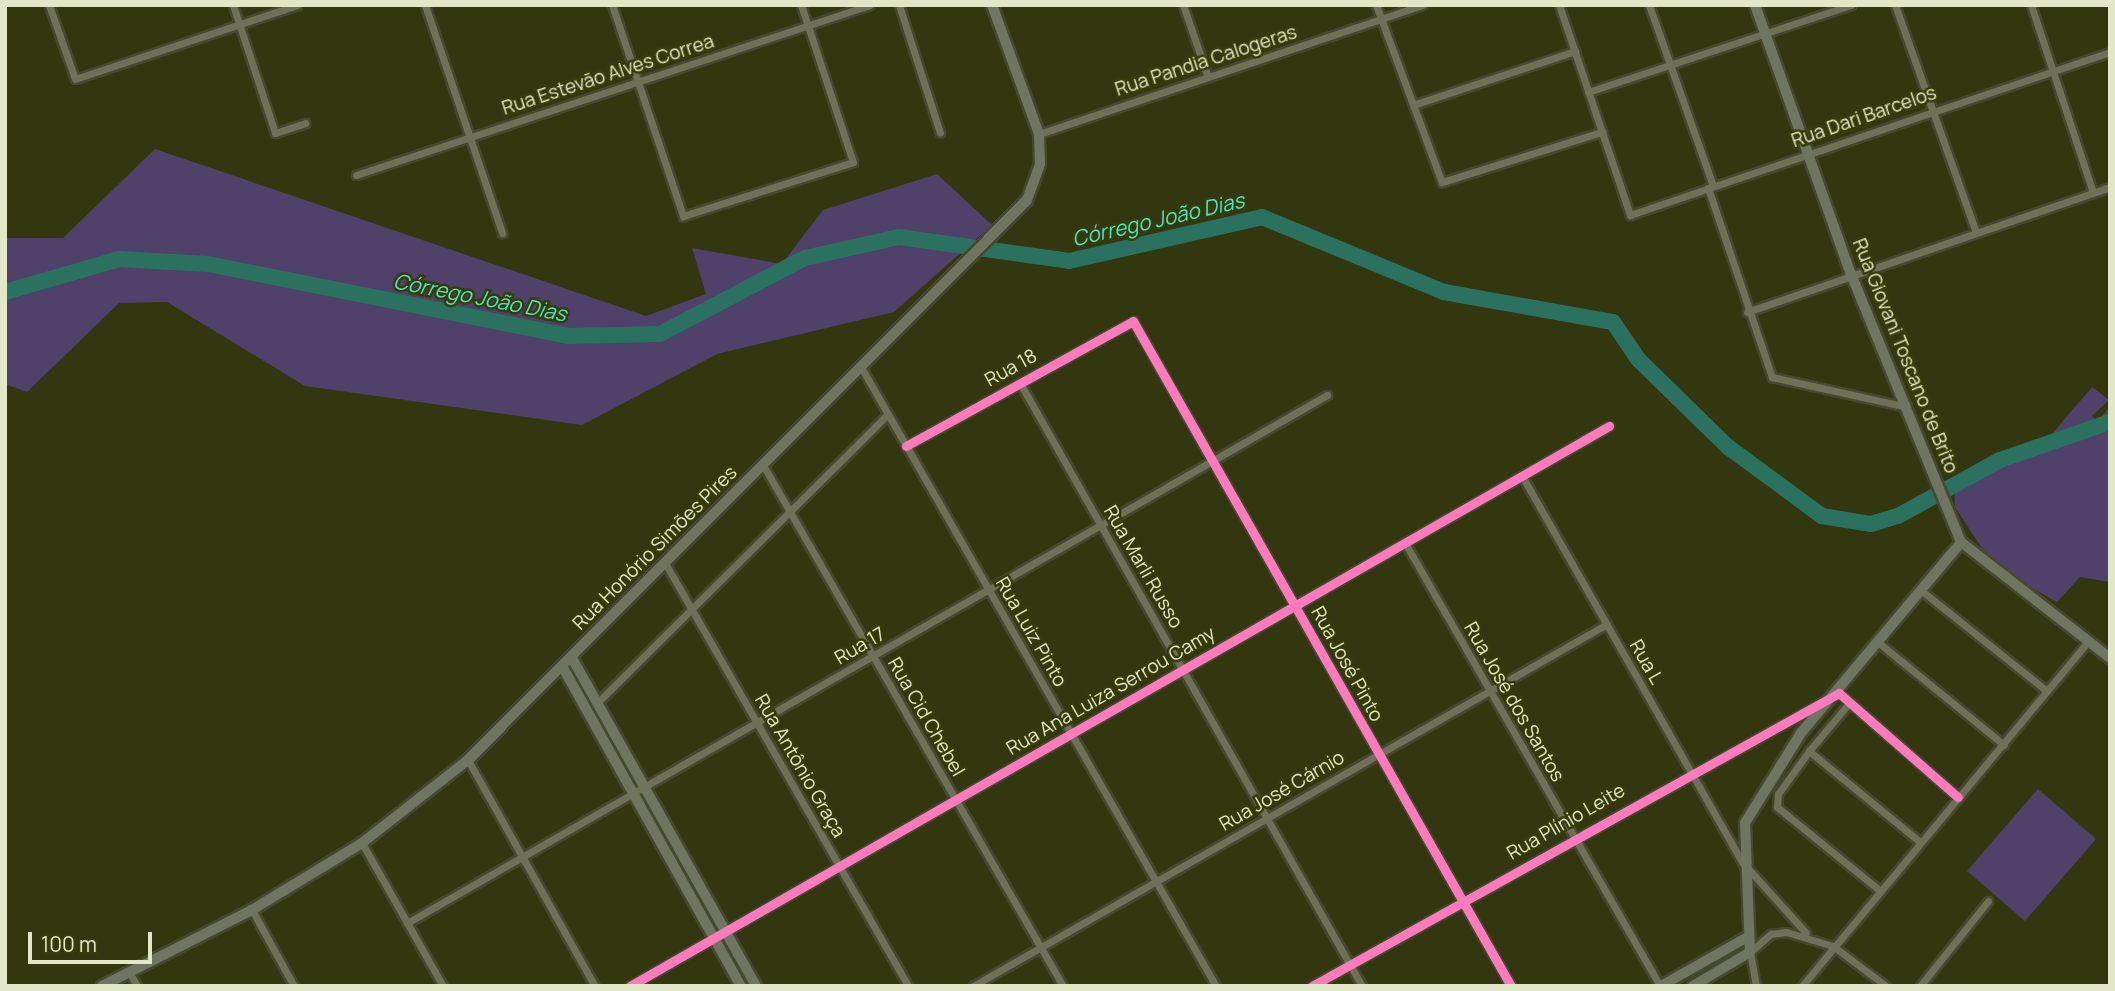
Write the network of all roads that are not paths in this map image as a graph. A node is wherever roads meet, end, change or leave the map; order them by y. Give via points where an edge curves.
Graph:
1 (49, 5) edge
2 (233, 5) edge
3 (297, 5) edge
4 (425, 5) edge
5 (612, 5) edge
6 (801, 5) edge
7 (870, 5) edge
8 (899, 5) edge
9 (992, 5) edge
10 (1183, 5) edge
11 (1377, 5) edge
12 (1423, 5) edge
13 (1559, 5) edge
14 (1649, 5) edge
15 (1755, 5) edge
16 (1851, 5) edge
17 (1895, 5) edge
18 (2031, 5) edge
19 (1382, 19) junction
20 (239, 24) junction
21 (808, 26) junction
22 (1765, 34) junction
23 (1574, 51) junction
24 (2110, 52) edge
25 (1670, 65) junction
26 (2053, 70) junction
27 (1208, 77) junction
28 (638, 82) junction
29 (1588, 92) junction
30 (1413, 104) junction
31 (1933, 111) junction
32 (305, 123) dead end
33 (1602, 132) junction
34 (940, 133) dead end
35 (1039, 134) junction
36 (469, 137) junction
37 (1807, 154) junction
38 (356, 175) dead end
39 (1711, 187) junction
40 (2110, 187) edge
41 (2093, 193) junction
42 (1976, 232) junction
43 (502, 233) dead end
44 (1851, 274) junction
45 (1747, 312) junction
46 (1133, 321) joint
47 (861, 367) junction
48 (1020, 383) junction
49 (1327, 395) dead end
50 (1907, 407) junction
51 (888, 414) junction
52 (1609, 426) dead end
53 (906, 446) junction
54 (1212, 461) junction
55 (763, 464) junction
56 (1522, 476) junction
57 (789, 513) junction
58 (1101, 525) junction
59 (1961, 542) junction
60 (1405, 543) junction
61 (665, 563) junction
62 (989, 590) junction
63 (1922, 591) junction
64 (1294, 606) junction
65 (692, 610) junction
66 (1607, 624) junction
67 (2088, 641) junction
68 (1879, 643) junction
69 (873, 657) junction
70 (572, 658) junction
71 (2110, 658) edge
72 (562, 666) junction
73 (1183, 670) junction
74 (1490, 691) junction
75 (2047, 691) junction
76 (1839, 693) junction
77 (1850, 702) junction
78 (597, 703) junction
79 (757, 723) junction
80 (1071, 734) junction
81 (2004, 745) junction
82 (1809, 751) junction
83 (1378, 755) junction
84 (468, 760) junction
85 (1691, 771) junction
86 (645, 788) junction
87 (634, 794) junction
88 (1958, 797) junction
89 (956, 799) junction
90 (1267, 818) junction
91 (1574, 837) junction
92 (1919, 841) junction
93 (362, 843) junction
94 (523, 858) junction
95 (1743, 863) junction
96 (839, 866) junction
97 (1156, 881) junction
98 (1879, 890) junction
99 (1464, 900) junction
100 (1988, 901) dead end
101 (252, 911) junction
102 (407, 923) junction
103 (726, 931) junction
104 (1806, 933) junction
105 (714, 938) junction
106 (1746, 938) junction
107 (1760, 941) junction
108 (1833, 946) junction
109 (1041, 947) junction
110 (1750, 952) junction
111 (1350, 964) junction
112 (129, 972) junction
113 (102, 986) edge
114 (137, 986) edge
115 (295, 986) edge
116 (443, 986) edge
117 (595, 986) edge
118 (630, 986) edge
119 (741, 986) edge
120 (756, 986) edge
121 (908, 986) edge
122 (973, 986) edge
123 (1063, 986) edge
124 (1216, 986) edge
125 (1312, 986) edge
126 (1362, 986) edge
127 (1511, 986) edge
128 (1661, 986) edge
129 (1693, 986) edge
130 (1756, 986) edge
131 (1802, 986) edge
132 (1886, 986) edge
133 (1920, 986) edge

1 - 20 street via 75,79
2 - 20 street
3 - 20 street
4 - 36 street
5 - 28 street
6 - 21 street
7 - 21 street, Rua Estevão Alves Correa
8 - 34 street
9 - 35 main road, Rua Honório Simões Pires
10 - 27 street
11 - 19 street
12 - 19 street, Rua Pandia Calogeras
13 - 23 street
14 - 25 street
15 - 22 main road, Rua Giovani Toscano de Brito
16 - 22 street
17 - 31 street
18 - 26 street
19 - 27 street, Rua Pandia Calogeras
19 - 30 street
20 - 32 street via 275,133
21 - 28 street, Rua Estevão Alves Correa
21 - 28 street via 853,162 683,216
22 - 25 street
22 - 37 main road, Rua Giovani Toscano de Brito
23 - 29 street
23 - 30 street
24 - 26 street, Rua Dari Barcelos
25 - 29 street
25 - 39 street
26 - 31 street, Rua Dari Barcelos
26 - 41 street
27 - 35 street, Rua Pandia Calogeras
28 - 36 street, Rua Estevão Alves Correa
29 - 33 street
30 - 33 street via 1442,182
31 - 37 street, Rua Dari Barcelos
31 - 42 street
33 - 39 street, Rua Dari Barcelos via 1630,215
35 - 47 main road, Rua Honório Simões Pires via 1040,164 1027,200
36 - 38 street, Rua Estevão Alves Correa
36 - 43 street
37 - 39 street, Rua Dari Barcelos
37 - 44 main road, Rua Giovani Toscano de Brito
39 - 45 street
40 - 41 street
41 - 42 street
42 - 44 street
44 - 45 street
44 - 50 main road, Rua Giovani Toscano de Brito
45 - 50 street via 1772,377
46 - 48 street, Rua 18
46 - 54 street, Rua José Pinto
47 - 51 street, Rua Luiz Pinto
47 - 55 main road, Rua Honório Simões Pires
48 - 53 street, Rua 18
48 - 58 street, Rua Marli Russo
49 - 54 street, Rua 17
50 - 59 main road, Rua Giovani Toscano de Brito
51 - 53 street, Rua Luiz Pinto
51 - 57 street
52 - 56 street, Rua Ana Luiza Serrou Camy
53 - 62 street, Rua Luiz Pinto
54 - 58 street, Rua 17
54 - 64 street, Rua José Pinto
55 - 57 street, Rua Cid Chebel
55 - 61 main road, Rua Honório Simões Pires
56 - 60 street, Rua Ana Luiza Serrou Camy
56 - 66 street, Rua L
57 - 65 street
57 - 69 street, Rua Cid Chebel
58 - 62 street, Rua 17
58 - 73 street, Rua Marli Russo
59 - 63 main road
59 - 67 main road
60 - 64 street, Rua Ana Luiza Serrou Camy
60 - 74 street, Rua José dos Santos
61 - 65 street, Rua Antônio Graça
61 - 70 main road, Rua Honório Simões Pires
62 - 69 street, Rua 17
62 - 80 street, Rua Luiz Pinto
63 - 68 main road
63 - 75 street
64 - 73 street, Rua Ana Luiza Serrou Camy
64 - 83 street, Rua José Pinto
65 - 78 street
65 - 79 street, Rua Antônio Graça
66 - 74 street, Rua José Cárnio
66 - 85 street, Rua L
67 - 71 main road
67 - 75 street
68 - 76 main road
68 - 81 street
69 - 79 street, Rua 17
69 - 89 street, Rua Cid Chebel
70 - 72 main road, Rua Honório Simões Pires
70 - 78 main road
72 - 84 main road, Rua Honório Simões Pires
72 - 87 main road
73 - 80 street, Rua Ana Luiza Serrou Camy
73 - 90 street, Rua Marli Russo
74 - 83 street, Rua José Cárnio
74 - 91 street, Rua José dos Santos
75 - 81 street
76 - 77 street
76 - 85 street, Rua Plínio Leite
76 - 95 main road via 1801,733 1745,823
77 - 82 street
77 - 88 street
78 - 86 main road
79 - 86 street, Rua 17
79 - 96 street, Rua Antônio Graça
80 - 89 street, Rua Ana Luiza Serrou Camy
80 - 97 street, Rua Luiz Pinto
81 - 88 street
82 - 92 street
82 - 98 street via 1778,794 1777,807
83 - 90 street, Rua José Cárnio
83 - 99 street, Rua José Pinto
84 - 93 main road, Rua Honório Simões Pires
84 - 94 street
85 - 91 street, Rua Plínio Leite
85 - 95 street, Rua L
86 - 87 street, Rua 17
86 - 103 main road
87 - 94 street, Rua 17
87 - 105 main road
88 - 92 street
89 - 96 street, Rua Ana Luiza Serrou Camy
89 - 109 street, Rua Cid Chebel
90 - 97 street, Rua José Cárnio
90 - 111 street, Rua Marli Russo
91 - 99 street, Rua Plínio Leite
91 - 128 street, Rua José dos Santos
92 - 98 street
93 - 101 main road, Rua Honório Simões Pires
93 - 102 street
94 - 102 street, Rua 17
94 - 117 street
95 - 104 street, Rua L
95 - 106 main road
96 - 103 street, Rua Ana Luiza Serrou Camy
96 - 121 street, Rua Antônio Graça
97 - 109 street, Rua José Cárnio
97 - 124 street, Rua Luiz Pinto
98 - 108 street
99 - 111 street, Rua Plínio Leite
99 - 127 street, Rua José Pinto
100 - 133 street
101 - 112 main road, Rua Honório Simões Pires
101 - 115 street
102 - 116 street
103 - 105 street, Rua Ana Luiza Serrou Camy
103 - 120 main road
104 - 107 street via 1771,934
104 - 108 street
105 - 118 street, Rua Ana Luiza Serrou Camy
105 - 119 main road
106 - 107 street
106 - 110 main road
106 - 128 main road
107 - 110 street
108 - 131 street
108 - 132 street
109 - 122 street, Rua José Cárnio
109 - 123 street, Rua Cid Chebel
110 - 129 main road
110 - 130 street
111 - 125 street, Rua Plínio Leite
111 - 126 street, Rua Marli Russo
112 - 113 main road, Rua Honório Simões Pires
112 - 114 street

